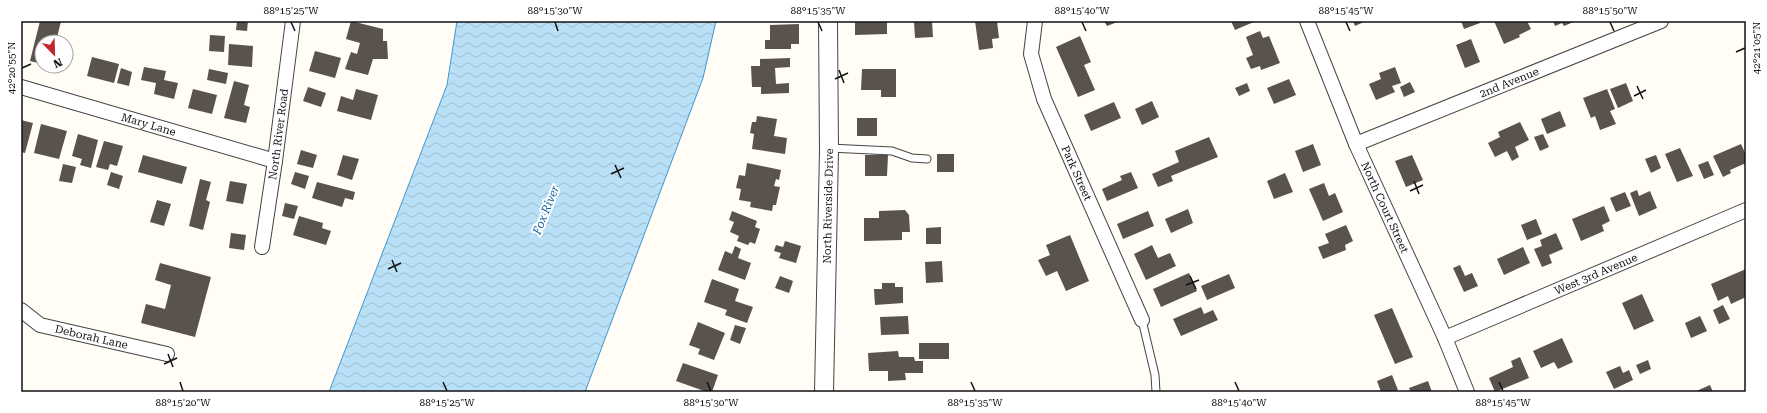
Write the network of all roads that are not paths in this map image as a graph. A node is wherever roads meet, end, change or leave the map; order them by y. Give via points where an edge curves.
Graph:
1 (293, 21) edge
2 (828, 21) edge
3 (1034, 21) edge
4 (1308, 21) edge
5 (1661, 21) edge
6 (21, 87) edge
7 (1356, 144) junction
8 (829, 148) junction
9 (927, 159) dead end
10 (275, 161) junction
11 (1746, 210) edge
12 (262, 247) dead end
13 (21, 310) edge
14 (1142, 320) joint
15 (1445, 338) junction
16 (167, 354) dead end
17 (824, 392) edge
18 (1156, 392) edge
19 (1467, 392) edge

1 - 10 street, North River Road
2 - 8 street, North Riverside Drive
3 - 14 street, Park Street via 1031,54 1044,99
4 - 7 street, North Court Street
5 - 7 street, 2nd Avenue
6 - 10 street, Mary Lane
7 - 15 street, North Court Street
8 - 9 lane via 892,150 912,158
8 - 17 street, North Riverside Drive
10 - 12 street, North River Road
11 - 15 street, West 3rd Avenue
13 - 16 street, Deborah Lane via 40,325
14 - 18 lane via 1155,375
15 - 19 street, North Court Street

